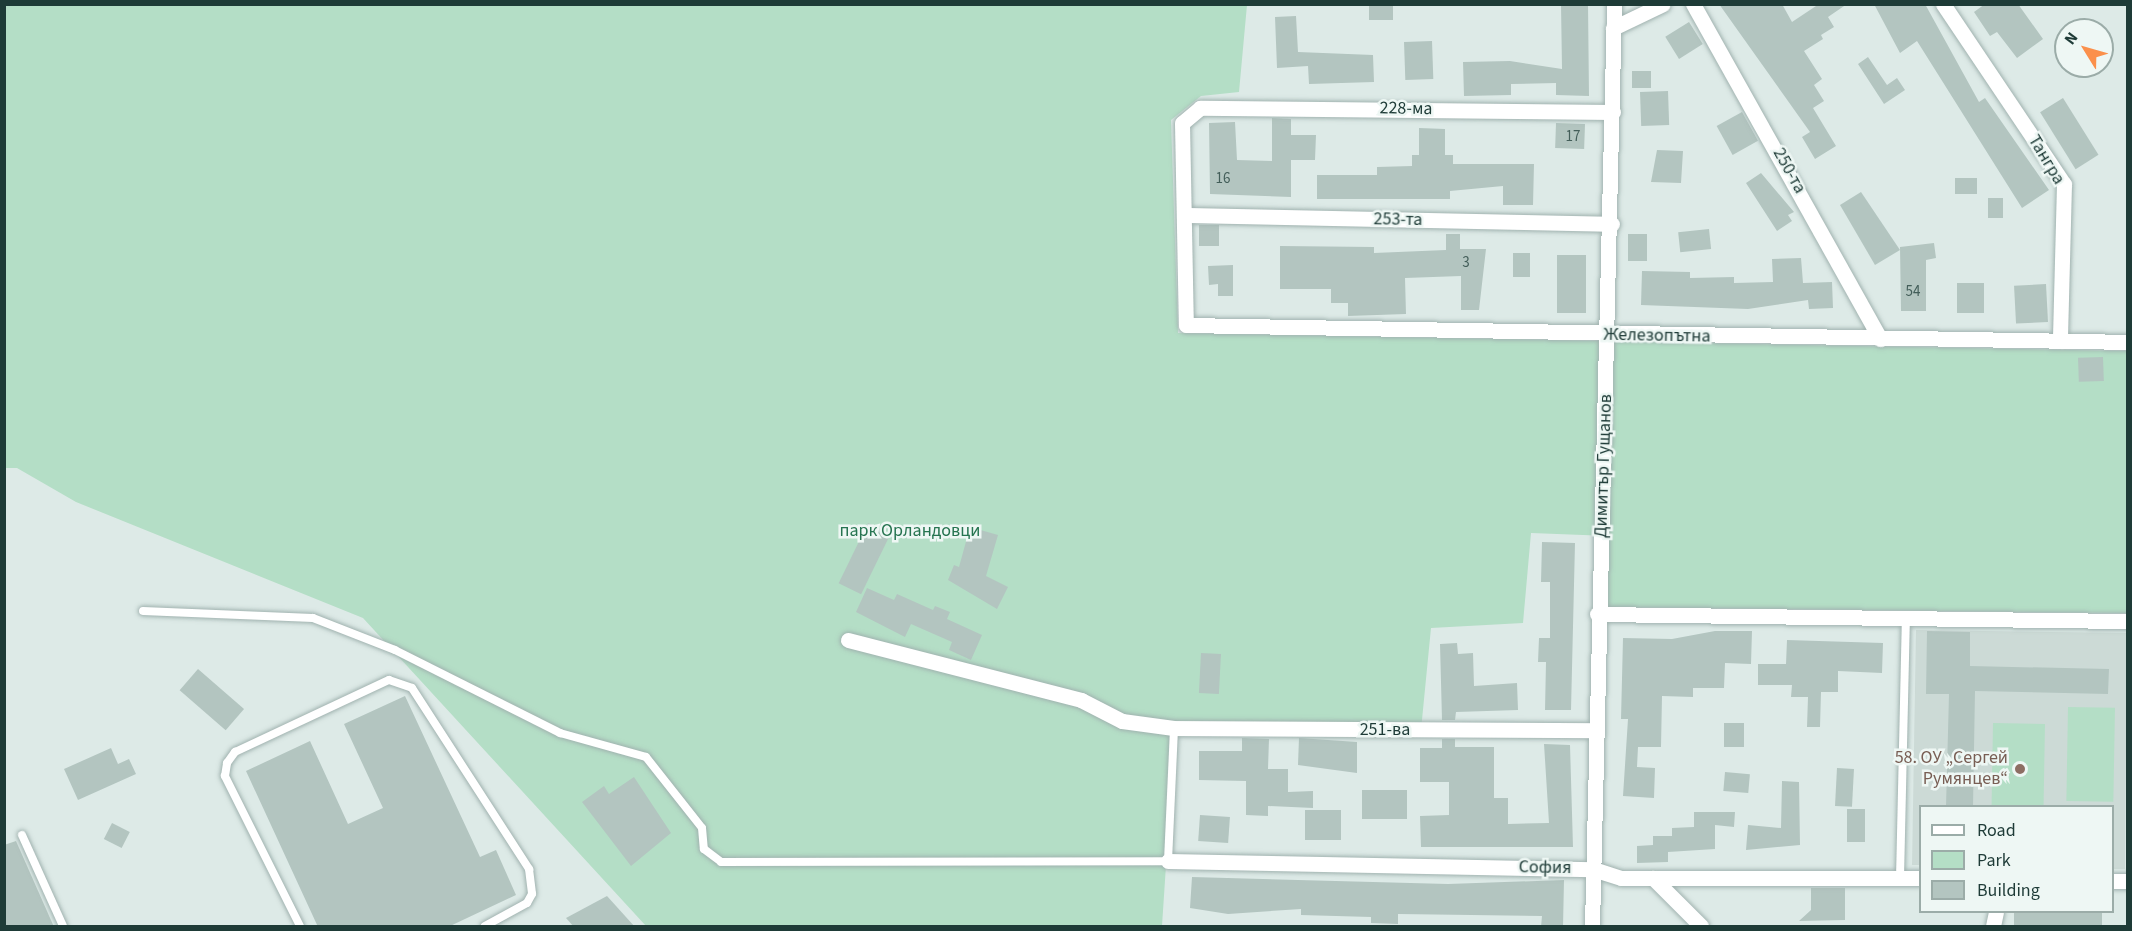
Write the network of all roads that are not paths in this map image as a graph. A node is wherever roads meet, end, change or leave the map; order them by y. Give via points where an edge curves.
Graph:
1 (1614, 4) edge
2 (1663, 4) edge
3 (1693, 4) edge
4 (1943, 4) edge
5 (1613, 28) junction
6 (1613, 112) junction
7 (1184, 215) junction
8 (1612, 224) junction
9 (1609, 335) junction
10 (1880, 339) junction
11 (2060, 341) junction
12 (2127, 342) edge
13 (143, 610) dead end
14 (1597, 614) junction
15 (1906, 618) junction
16 (2127, 621) edge
17 (848, 640) dead end
18 (1174, 729) junction
19 (1595, 730) junction
20 (22, 835) dead end
21 (1168, 861) junction
22 (1593, 869) junction
23 (1653, 878) junction
24 (1900, 878) junction
25 (1919, 878) edge
26 (504, 923) edge
27 (63, 927) edge
28 (300, 927) edge
29 (486, 927) edge
30 (1592, 927) edge
31 (1701, 927) edge

1 - 5 street, Димитър Гущанов
2 - 5 street
3 - 10 street, 250-та
4 - 11 street, Тангра via 2064,184
5 - 6 street, Димитър Гущанов
6 - 7 street, 228-ма via 1200,108 1182,123
6 - 8 street, Димитър Гущанов
7 - 8 street, 253-та
7 - 9 street, Железопътна via 1186,325
8 - 9 street, Димитър Гущанов
9 - 10 street, Железопътна
9 - 14 street, Димитър Гущанов
10 - 11 street, Железопътна
11 - 12 street, Железопътна
13 - 21 lane via 313,618 395,650 560,733 646,758 702,828 704,849 722,862
14 - 15 street
14 - 19 street, Димитър Гущанов
15 - 16 street
15 - 24 lane
17 - 18 street, 251-ва via 1082,700 1122,721
18 - 19 street, 251-ва
18 - 21 lane
19 - 22 street, Димитър Гущанов
20 - 27 lane
21 - 22 street, София
22 - 23 street, София via 1621,878
22 - 30 street, Димитър Гущанов
23 - 24 street, София
23 - 31 street
24 - 25 street, София
26 - 28 lane via 532,894 529,869 412,688 389,680 236,752 226,763 225,776
26 - 29 lane

